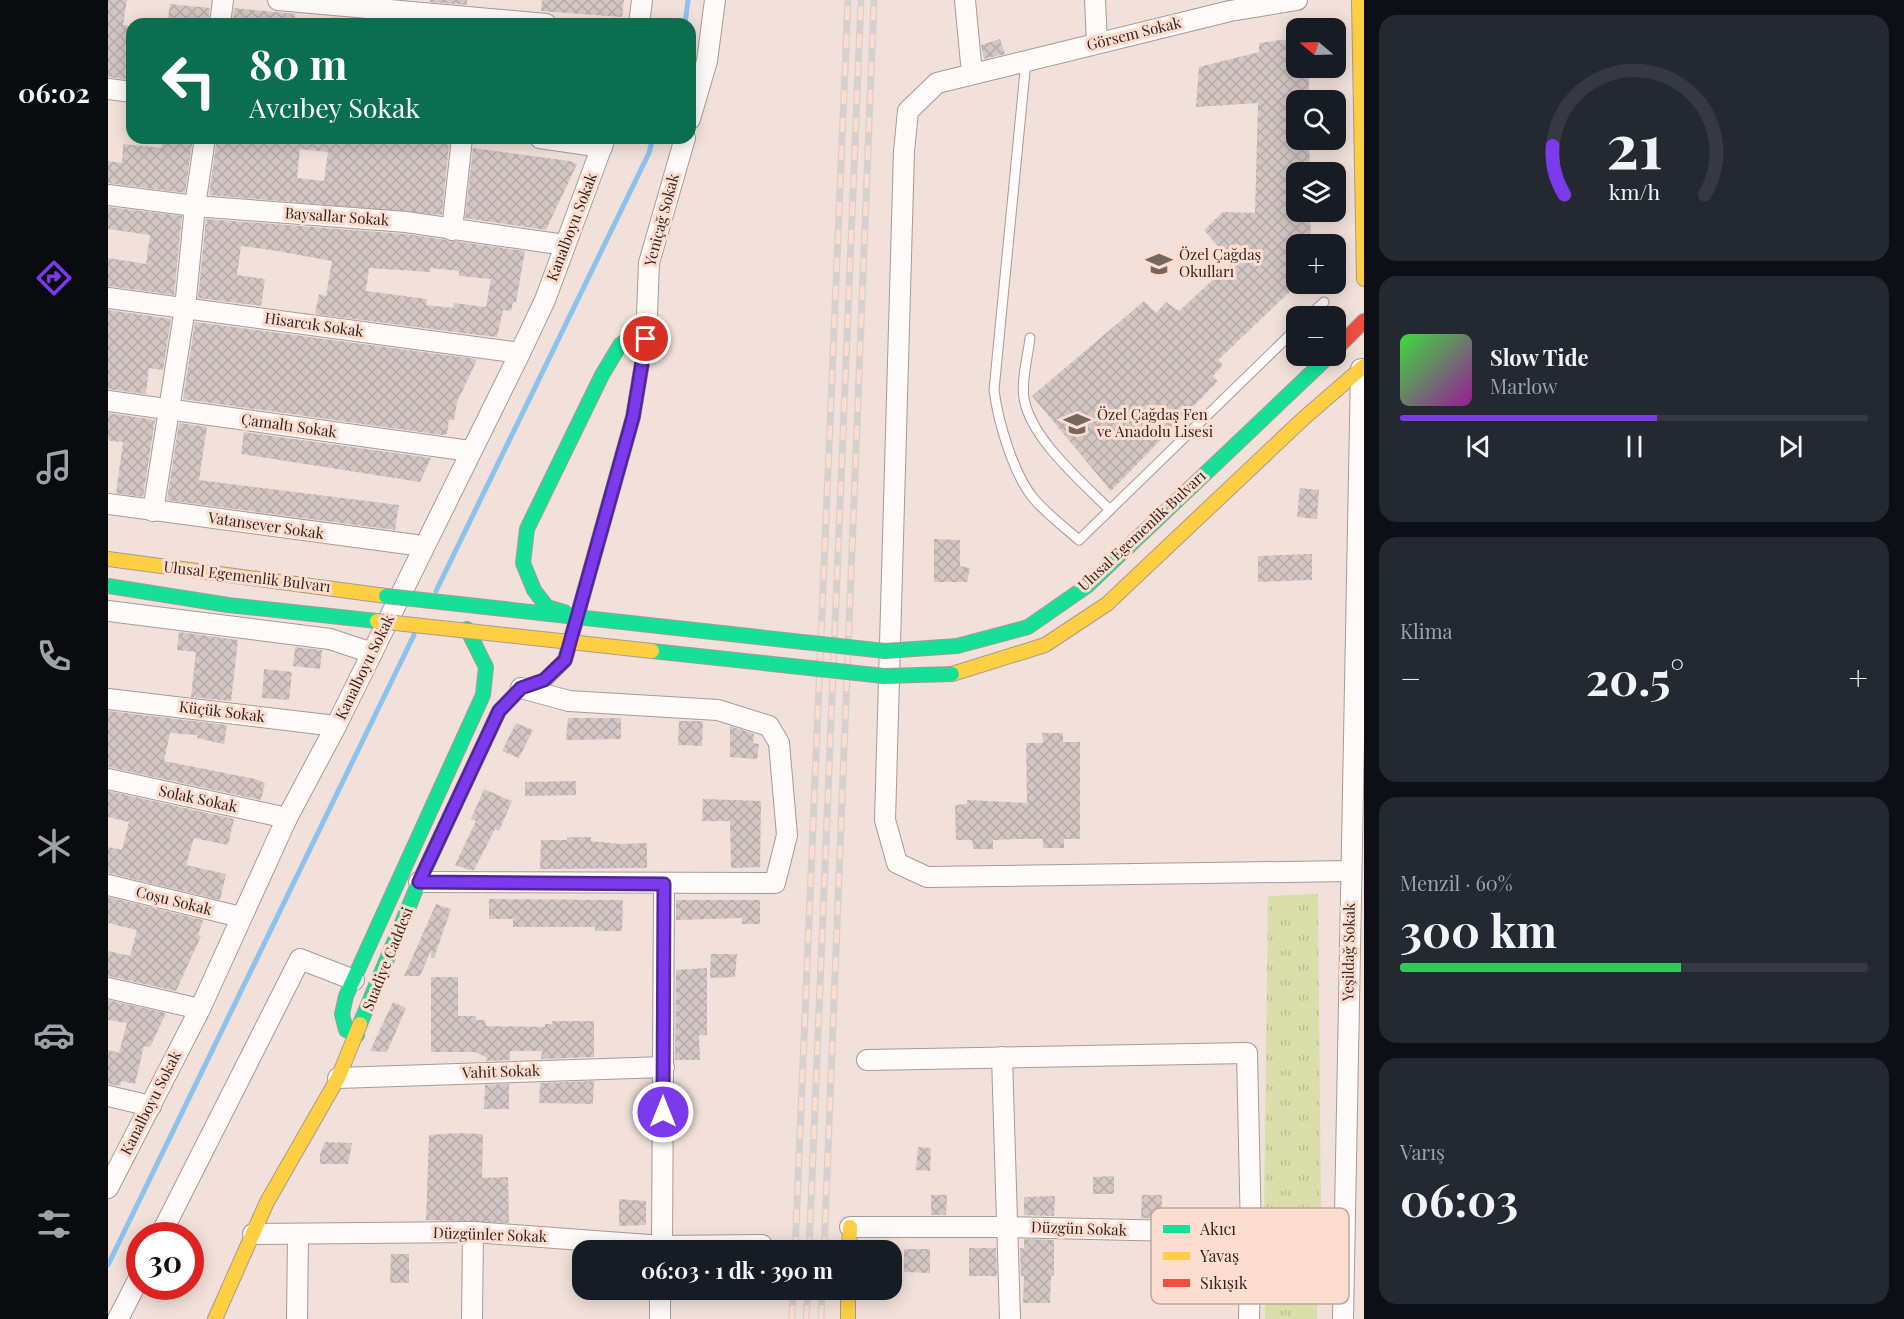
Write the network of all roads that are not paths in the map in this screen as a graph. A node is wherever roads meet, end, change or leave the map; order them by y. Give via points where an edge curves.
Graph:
1 (223, 0) edge
2 (278, 0) edge
3 (642, 0) edge
4 (715, 0) edge
5 (964, 0) edge
6 (1095, 0) edge
7 (1297, 0) edge
8 (1359, 0) edge
9 (1229, 6) edge
10 (474, 14) edge
11 (221, 18) edge
12 (503, 18) edge
13 (640, 18) edge
14 (1097, 43) junction
15 (1026, 61) junction
16 (972, 74) junction
17 (108, 89) edge
18 (126, 91) edge
19 (696, 99) edge
20 (204, 144) edge
21 (461, 144) edge
22 (602, 144) edge
23 (682, 144) edge
24 (108, 195) edge
25 (195, 206) junction
26 (452, 230) junction
27 (565, 245) junction
28 (1364, 279) edge
29 (108, 298) edge
30 (1324, 302) dead end
31 (1320, 306) edge
32 (185, 308) junction
33 (1364, 321) edge
34 (1030, 338) dead end
35 (646, 339) junction
36 (1286, 339) edge
37 (1346, 339) edge
38 (520, 353) junction
39 (1318, 366) edge
40 (1362, 368) edge
41 (108, 401) edge
42 (169, 409) junction
43 (470, 452) junction
44 (108, 504) edge
45 (1110, 510) junction
46 (153, 511) junction
47 (423, 546) junction
48 (108, 559) edge
49 (108, 586) edge
50 (108, 611) edge
51 (582, 617) junction
52 (467, 629) junction
53 (372, 653) junction
54 (521, 688) junction
55 (108, 699) edge
56 (336, 726) junction
57 (108, 779) edge
58 (287, 818) junction
59 (1350, 872) junction
60 (419, 882) junction
61 (664, 884) junction
62 (108, 885) edge
63 (241, 917) junction
64 (354, 980) junction
65 (108, 988) edge
66 (200, 1009) junction
67 (357, 1035) junction
68 (1002, 1057) junction
69 (867, 1060) dead end
70 (664, 1067) junction
71 (338, 1078) junction
72 (108, 1096) edge
73 (151, 1106) junction
74 (108, 1188) edge
75 (1250, 1208) edge
76 (1344, 1208) edge
77 (166, 1222) edge
78 (850, 1227) joint
79 (1008, 1227) junction
80 (1151, 1231) edge
81 (473, 1232) junction
82 (253, 1234) junction
83 (298, 1234) junction
84 (572, 1240) edge
85 (662, 1240) edge
86 (849, 1240) edge
87 (128, 1300) edge
88 (660, 1300) edge
89 (848, 1300) edge
90 (1249, 1304) edge
91 (118, 1319) edge
92 (215, 1319) edge
93 (297, 1319) edge
94 (472, 1319) edge
95 (660, 1319) edge
96 (848, 1319) edge
97 (1010, 1319) edge
98 (1249, 1319) edge

1 - 11 street
2 - 10 street
3 - 13 street
4 - 19 street via 707,61
5 - 16 street
6 - 14 street
7 - 9 street, Görsem Sokak
8 - 28 main road
9 - 14 street, Görsem Sokak
10 - 12 street
14 - 15 street, Görsem Sokak
15 - 16 street, Görsem Sokak
15 - 45 lane via 994,390 997,410 1017,470 1033,498 1079,540
16 - 59 street, Görsem Sokak via 937,83 908,111 885,820 897,863 927,877
17 - 18 street
20 - 25 street
21 - 26 street
22 - 27 street, Kanalboyu Sokak
23 - 35 street, Yeniçağ Sokak via 649,263
24 - 25 street, Baysallar Sokak
25 - 26 street, Baysallar Sokak via 406,222
25 - 32 street
26 - 27 street, Baysallar Sokak
27 - 38 street, Kanalboyu Sokak
29 - 32 street, Hisarcık Sokak
30 - 31 lane
32 - 38 street, Hisarcık Sokak
32 - 42 street
33 - 37 main road
34 - 45 lane via 1023,397 1029,415 1053,454
35 - 51 main road, bridge via 631,337 620,345 527,529 523,563 534,590 548,607
35 - 54 main road, Suadiye Caddesi via 633,417 565,660 544,680
36 - 45 lane
38 - 43 street, Kanalboyu Sokak
39 - 51 main road, Ulusal Egemenlik Bulvarı, bridge via 1087,586 1028,627 957,646 885,651
40 - 52 main road, Ulusal Egemenlik Bulvarı, bridge via 1107,604 1045,645 952,674 884,676
40 - 59 street, Yeşildağ Sokak
41 - 42 street, Çamaltı Sokak
42 - 43 street, Çamaltı Sokak
42 - 46 street
43 - 47 street, Kanalboyu Sokak
44 - 46 street, Vatansever Sokak
46 - 47 street, Vatansever Sokak
47 - 53 street, Kanalboyu Sokak
48 - 51 main road, Ulusal Egemenlik Bulvarı, bridge
49 - 52 main road, Ulusal Egemenlik Bulvarı, bridge via 228,605
50 - 53 street via 330,639
52 - 64 main road via 485,659 488,681
53 - 56 street, Kanalboyu Sokak
54 - 60 main road, Suadiye Caddesi via 499,711
54 - 61 street via 569,701 718,710 769,726 779,743 787,835 775,883
55 - 56 street, Küçük Sokak
56 - 58 street, Kanalboyu Sokak
57 - 58 street, Solak Sokak
58 - 63 street, Kanalboyu Sokak
59 - 76 street, Yeşildağ Sokak
60 - 61 street
60 - 67 main road, Suadiye Caddesi
61 - 70 street
62 - 63 street, Coşu Sokak
63 - 66 street, Kanalboyu Sokak
64 - 67 main road via 342,1014 346,1030
64 - 77 street via 300,959
65 - 66 street
66 - 73 street, Kanalboyu Sokak
67 - 71 main road, Suadiye Caddesi
68 - 69 street
68 - 75 street via 1247,1053
68 - 79 street
70 - 71 street, Vahit Sokak
70 - 85 street
71 - 82 main road, Suadiye Caddesi via 267,1202
72 - 73 street
73 - 74 street, Kanalboyu Sokak
78 - 79 street, Düzgün Sokak
78 - 86 main road
79 - 80 street, Düzgün Sokak
79 - 97 street
81 - 83 street, Düzgünler Sokak
81 - 84 street, Düzgünler Sokak
81 - 94 street
82 - 83 street, Düzgünler Sokak
82 - 92 main road, Suadiye Caddesi
83 - 93 street
87 - 91 street
88 - 95 street
89 - 96 main road
90 - 98 street

